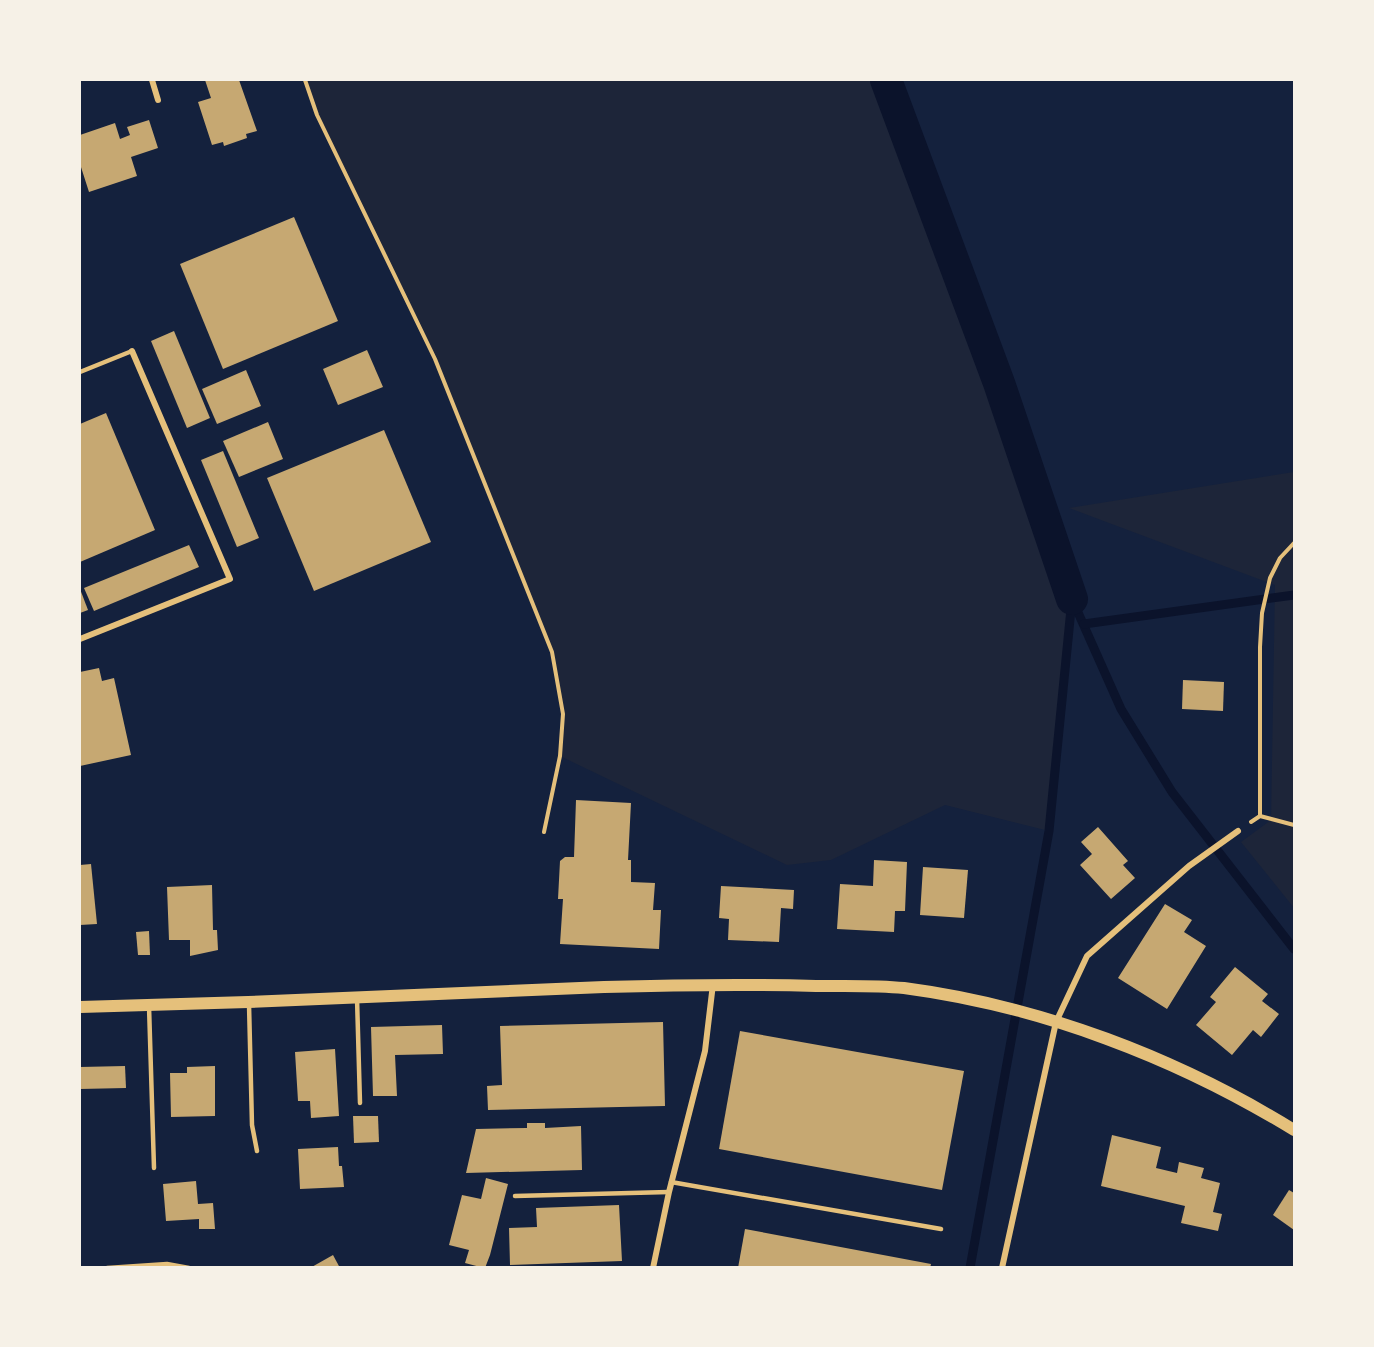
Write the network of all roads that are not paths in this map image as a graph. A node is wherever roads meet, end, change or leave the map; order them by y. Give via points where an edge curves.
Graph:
1 (152, 80) edge
2 (158, 100) dead end
3 (132, 351) joint
4 (80, 372) edge
5 (80, 639) edge
6 (1238, 831) dead end
7 (713, 984) junction
8 (357, 998) junction
9 (249, 1002) junction
10 (149, 1005) junction
11 (80, 1007) edge
12 (1056, 1022) junction
13 (360, 1104) dead end
14 (1294, 1130) edge
15 (257, 1151) dead end
16 (154, 1168) dead end
17 (671, 1182) junction
18 (669, 1192) junction
19 (515, 1196) dead end
20 (941, 1229) dead end
21 (106, 1268) edge
22 (189, 1268) edge
23 (652, 1268) edge
24 (1002, 1268) edge

1 - 2 street
3 - 4 lane
3 - 5 street via 230,579
6 - 12 street via 1189,866 1087,956
7 - 8 main road
7 - 12 main road via 902,988
7 - 17 street via 705,1051
8 - 9 main road
8 - 13 lane
9 - 10 main road
9 - 15 lane via 252,1125
10 - 11 main road
10 - 16 lane
12 - 14 main road via 1141,1051
12 - 24 street
17 - 18 street
17 - 20 lane
18 - 19 lane
18 - 23 street
21 - 22 lane via 167,1264

